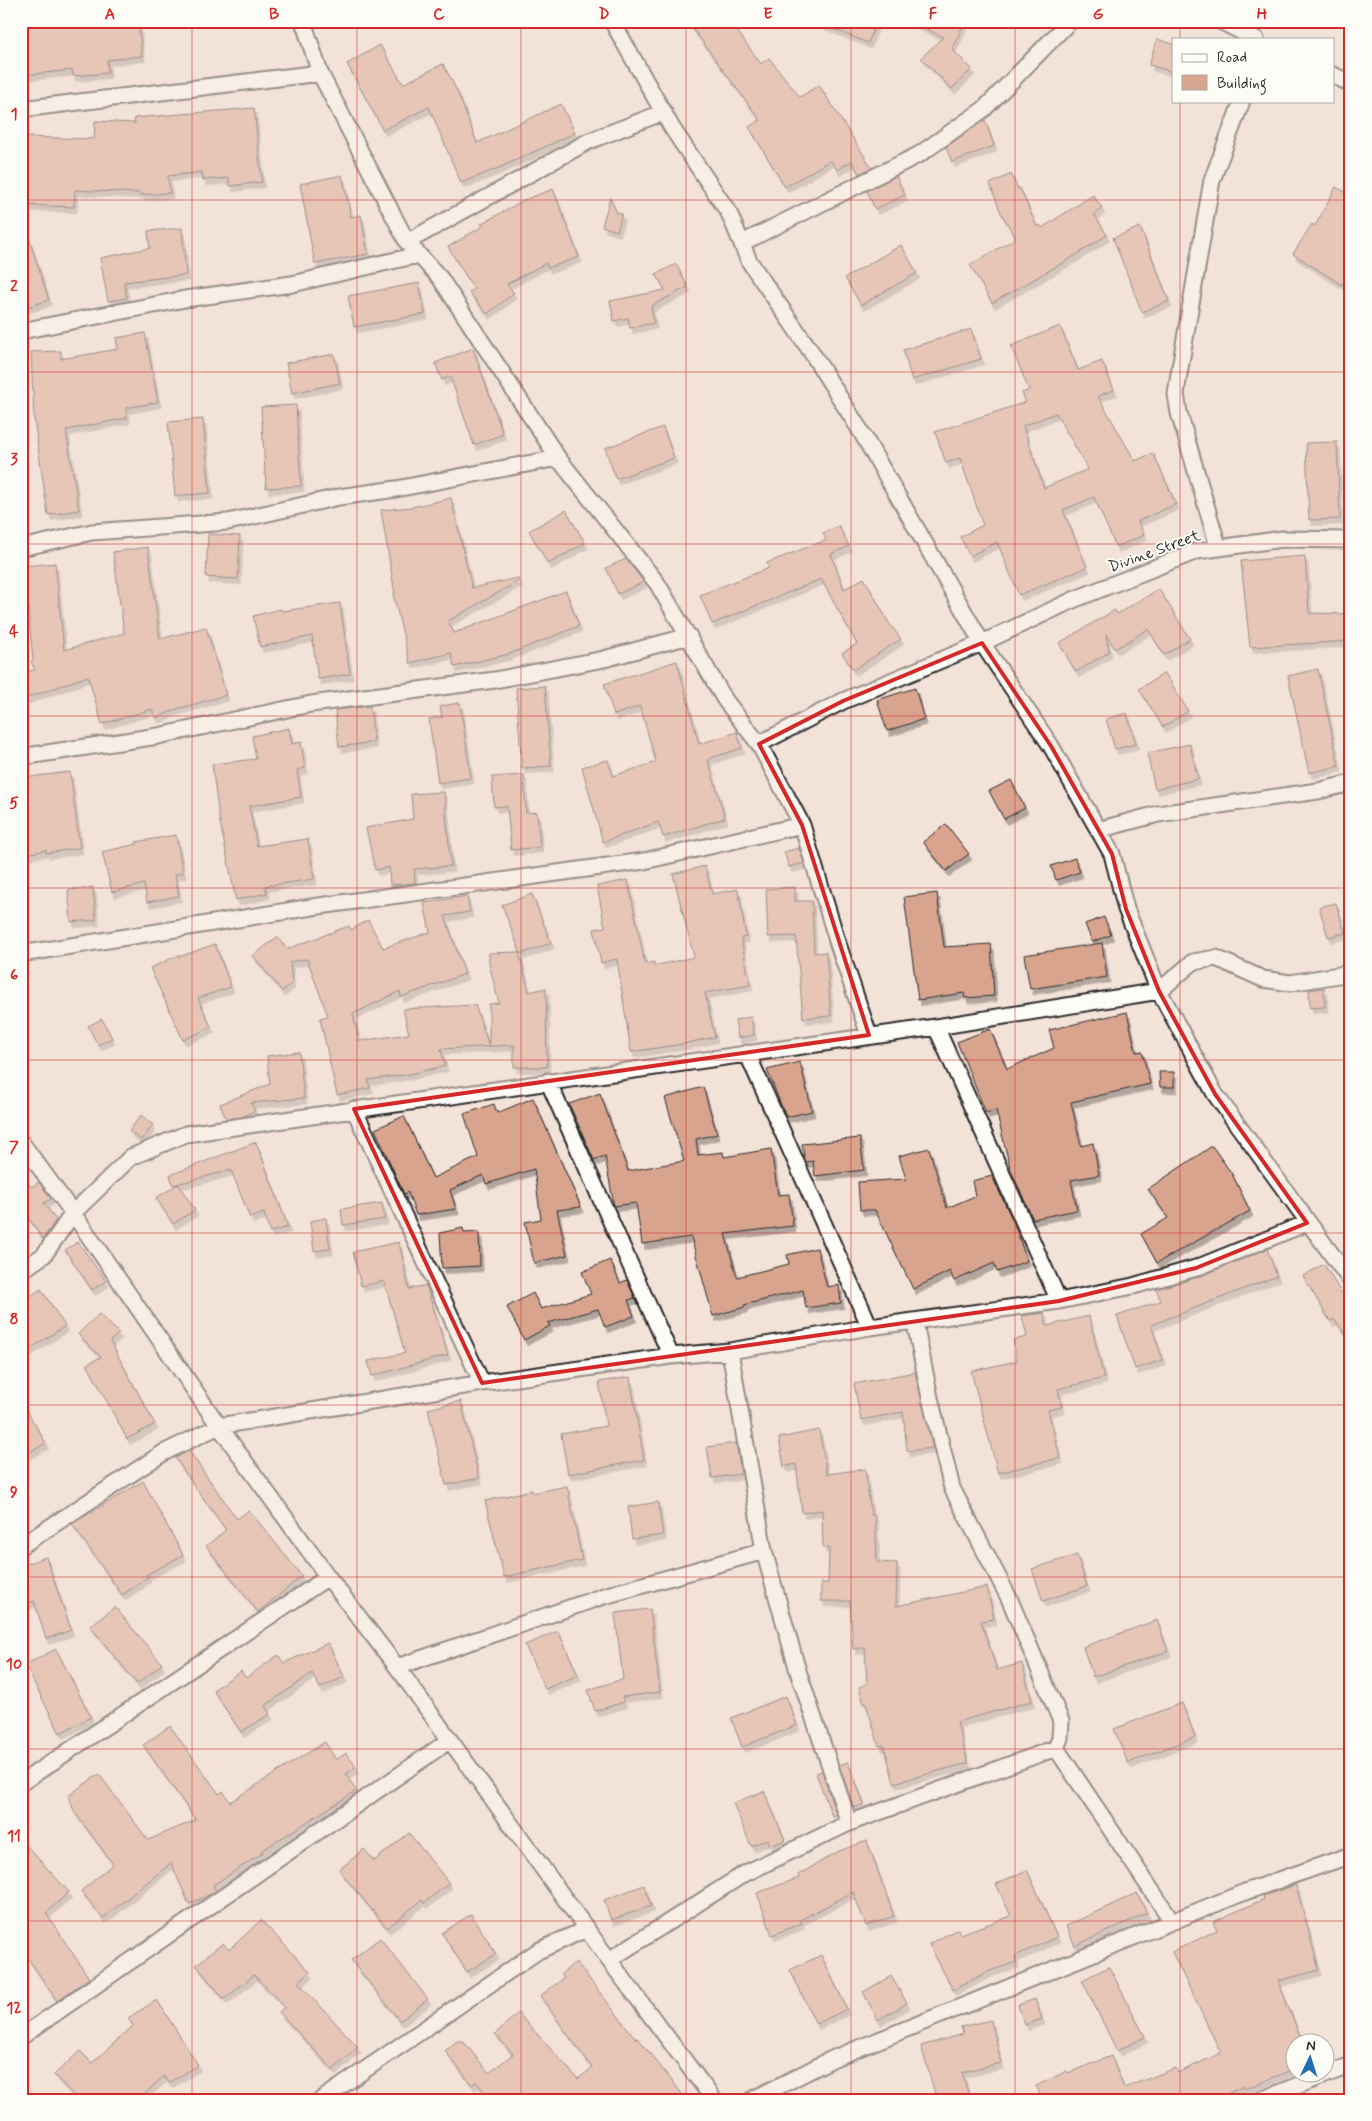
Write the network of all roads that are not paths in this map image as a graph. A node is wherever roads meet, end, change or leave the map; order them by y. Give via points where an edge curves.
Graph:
1 (303, 21) edge
2 (612, 21) edge
3 (1070, 21) edge
4 (1220, 21) edge
5 (1254, 38) edge
6 (320, 73) junction
7 (1334, 76) edge
8 (1351, 84) edge
9 (1242, 102) edge
10 (21, 109) edge
11 (664, 112) junction
12 (407, 242) junction
13 (742, 243) junction
14 (418, 256) junction
15 (21, 331) edge
16 (558, 458) junction
17 (1351, 540) edge
18 (1218, 546) junction
19 (21, 548) edge
20 (689, 636) junction
21 (982, 642) junction
22 (759, 744) junction
23 (21, 757) edge
24 (1351, 783) edge
25 (802, 825) junction
26 (1098, 830) junction
27 (21, 954) edge
28 (1351, 973) edge
29 (1159, 991) junction
30 (936, 1026) junction
31 (869, 1035) junction
32 (748, 1052) junction
33 (548, 1081) junction
34 (354, 1109) junction
35 (21, 1142) edge
36 (74, 1213) junction
37 (1307, 1223) junction
38 (21, 1271) edge
39 (1351, 1281) edge
40 (1059, 1301) junction
41 (915, 1322) junction
42 (870, 1327) junction
43 (730, 1351) junction
44 (672, 1356) junction
45 (482, 1383) junction
46 (219, 1426) junction
47 (21, 1546) edge
48 (764, 1551) junction
49 (328, 1577) junction
50 (397, 1667) junction
51 (450, 1740) junction
52 (1056, 1748) junction
53 (21, 1783) edge
54 (849, 1823) junction
55 (1351, 1855) edge
56 (1172, 1921) junction
57 (586, 1929) junction
58 (609, 1960) junction
59 (21, 2037) edge
60 (1351, 2065) edge
61 (321, 2100) edge
62 (714, 2100) edge
63 (752, 2100) edge
64 (1261, 2100) edge

1 - 6 street
2 - 11 street
3 - 13 street via 984,109 920,154
4 - 5 street
6 - 10 street
6 - 12 street
7 - 8 street
9 - 18 street via 1212,180 1176,394
11 - 12 street via 589,141
11 - 13 street via 729,213
12 - 14 street
13 - 21 street via 749,261 860,430
14 - 15 street via 292,284 185,299
14 - 16 street via 440,278
16 - 19 street via 339,497 228,522 92,532
16 - 20 street via 657,583
17 - 18 street, Divine Street via 1283,540
18 - 21 street, Divine Street via 1131,576
20 - 22 street via 725,700
20 - 23 street via 604,659 495,680 311,704 158,736
21 - 22 street, Divine Street via 843,700
21 - 26 street via 1050,746
22 - 25 street
24 - 26 street via 1318,791 1158,814
25 - 27 street via 644,861 312,907
25 - 31 street
26 - 29 street via 1112,854 1126,909
28 - 29 street via 1290,983 1263,979 1216,958 1193,962
29 - 30 street
29 - 37 street via 1215,1094
30 - 31 street
30 - 40 street
31 - 32 street
32 - 33 street
32 - 42 street
33 - 34 street
33 - 44 street
34 - 36 street via 186,1134 131,1156
34 - 45 street
35 - 36 street
36 - 38 street via 44,1255
36 - 46 street
37 - 39 street
37 - 40 street via 1196,1268 1133,1286
40 - 41 street
41 - 42 street
41 - 52 street via 952,1488 1009,1598 1061,1721
42 - 43 street
43 - 44 street
43 - 48 street
44 - 45 street
45 - 46 street
46 - 47 street via 163,1453
46 - 49 street
48 - 50 street via 604,1596
48 - 54 street via 798,1671
49 - 50 street
49 - 53 street
50 - 51 street
51 - 57 street
51 - 59 street
52 - 54 street
52 - 56 street
54 - 58 street via 744,1874
55 - 56 street
56 - 63 street via 832,2059
57 - 58 street
57 - 61 street via 538,1951
58 - 62 street
60 - 64 street

